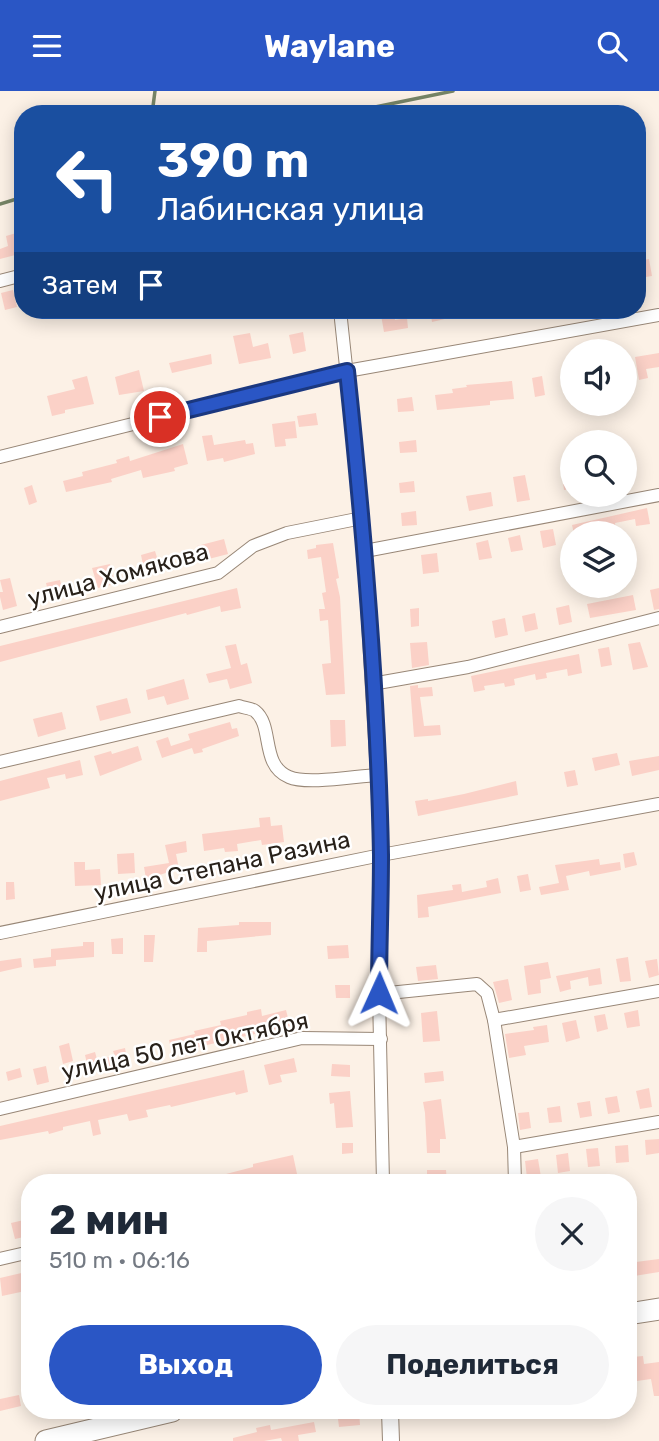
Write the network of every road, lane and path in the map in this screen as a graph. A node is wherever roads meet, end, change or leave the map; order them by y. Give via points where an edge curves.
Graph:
1 (341, 319) edge
2 (637, 319) edge
3 (347, 371) junction
4 (0, 457) edge
5 (659, 495) edge
6 (362, 518) junction
7 (365, 551) junction
8 (659, 618) edge
9 (0, 627) edge
10 (372, 684) junction
11 (0, 762) edge
12 (377, 775) junction
13 (659, 804) edge
14 (381, 855) junction
15 (0, 933) edge
16 (659, 991) edge
17 (379, 993) junction
18 (494, 1020) junction
19 (381, 1039) junction
20 (0, 1109) edge
21 (659, 1122) edge
22 (514, 1147) junction
23 (383, 1174) edge
24 (515, 1174) edge
25 (21, 1254) edge
26 (0, 1259) edge
27 (659, 1309) edge
28 (637, 1313) edge
29 (138, 1419) edge
30 (390, 1419) edge
31 (46, 1441) edge
32 (391, 1441) edge

1 - 3 street
2 - 3 street
3 - 4 street
3 - 6 street
5 - 7 street
6 - 7 street
6 - 9 street, улица Хомякова via 287,533 253,547 218,573
7 - 10 street
8 - 10 street via 468,667
10 - 12 street
11 - 12 street via 239,706 254,710 262,719 275,768 288,777
12 - 14 street
13 - 14 street, улица Степана Разина
14 - 15 street, улица Степана Разина
14 - 17 street
16 - 18 street
17 - 18 street via 477,984 487,993
17 - 19 street
18 - 22 street
19 - 20 street, улица 50 лет Октября via 302,1038
19 - 23 street
21 - 22 street
22 - 24 street
25 - 26 street
27 - 28 main road
29 - 31 main road
30 - 32 street

